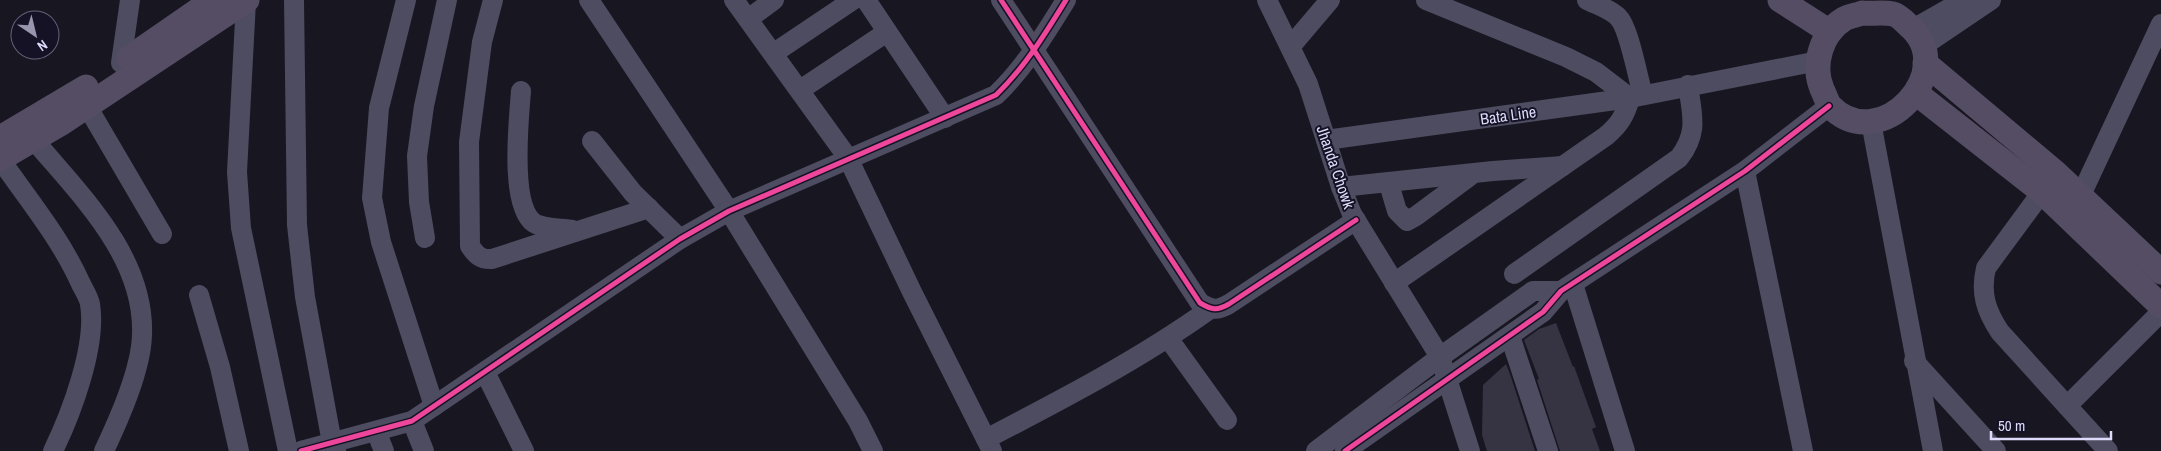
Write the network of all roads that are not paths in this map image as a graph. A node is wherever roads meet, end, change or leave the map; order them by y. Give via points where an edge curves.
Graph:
1 (130, 0) edge
2 (213, 0) edge
3 (247, 0) edge
4 (294, 0) edge
5 (406, 0) edge
6 (447, 0) edge
7 (493, 0) edge
8 (589, 0) edge
9 (734, 0) edge
10 (774, 0) edge
11 (853, 0) edge
12 (866, 0) edge
13 (1001, 0) edge
14 (1066, 0) edge
15 (1267, 0) edge
16 (1330, 0) edge
17 (1426, 0) edge
18 (1587, 0) edge
19 (1780, 0) edge
20 (1964, 0) edge
21 (1991, 0) edge
22 (1857, 7) edge
23 (748, 19) junction
24 (2161, 24) edge
25 (887, 32) junction
26 (1830, 32) junction
27 (1291, 46) junction
28 (1921, 46) junction
29 (1034, 51) junction
30 (774, 54) junction
31 (1818, 61) junction
32 (121, 63) junction
33 (1688, 85) junction
34 (800, 90) junction
35 (521, 91) dead end
36 (1916, 93) junction
37 (1636, 97) junction
38 (88, 106) junction
39 (1829, 106) junction
40 (945, 118) junction
41 (1871, 122) junction
42 (0, 138) edge
43 (34, 140) junction
44 (1326, 140) junction
45 (592, 141) dead end
46 (848, 158) junction
47 (0, 159) edge
48 (1563, 166) junction
49 (1745, 171) junction
50 (1472, 174) junction
51 (1389, 184) junction
52 (1341, 187) junction
53 (2042, 192) junction
54 (2081, 195) junction
55 (649, 208) junction
56 (729, 211) junction
57 (1356, 220) junction
58 (580, 230) junction
59 (162, 234) dead end
60 (425, 238) dead end
61 (680, 239) junction
62 (2161, 272) edge
63 (1514, 274) dead end
64 (1394, 283) junction
65 (1567, 288) junction
66 (199, 295) dead end
67 (2161, 306) edge
68 (1210, 309) junction
69 (2161, 312) edge
70 (1510, 336) junction
71 (1168, 338) junction
72 (1440, 357) junction
73 (1914, 361) junction
74 (485, 372) junction
75 (1447, 379) junction
76 (434, 406) junction
77 (2067, 406) junction
78 (1227, 420) dead end
79 (412, 421) junction
80 (376, 431) junction
81 (989, 445) edge
82 (334, 447) edge
83 (53, 451) edge
84 (104, 451) edge
85 (239, 451) edge
86 (288, 451) edge
87 (301, 451) edge
88 (384, 451) edge
89 (424, 451) edge
90 (524, 451) edge
91 (873, 451) edge
92 (1316, 451) edge
93 (1345, 451) edge
94 (1470, 451) edge
95 (1548, 451) edge
96 (1625, 451) edge
97 (1803, 451) edge
98 (1932, 451) edge
99 (1996, 451) edge
100 (2108, 451) edge

1 - 32 street
2 - 32 main road
3 - 38 main road
3 - 86 street via 237,172 241,228
4 - 82 street via 297,225 305,297
5 - 76 street via 379,108 372,198 381,242
6 - 60 street via 416,156
7 - 58 street via 482,42 469,142 470,246 484,260 492,259
8 - 56 street
9 - 23 street
10 - 23 street
11 - 30 street
12 - 25 street
13 - 29 street
14 - 29 street
15 - 27 street, Jhanda Chowk
16 - 27 street
17 - 37 street via 1566,57
18 - 37 street via 1620,18 1626,31
19 - 26 main road
20 - 28 street
21 - 28 street
22 - 26 main road
22 - 28 main road via 1895,14
23 - 30 street
24 - 54 street
25 - 34 street
25 - 40 street
26 - 31 main road via 1821,46
27 - 44 street, Jhanda Chowk via 1308,84
28 - 36 main road via 1924,76
28 - 54 main road
29 - 40 street via 996,95
29 - 68 street via 1200,303
30 - 34 street
31 - 33 street, Bata Line
31 - 39 main road via 1819,82
32 - 42 main road
33 - 37 street, Bata Line
33 - 63 street via 1694,130 1689,145 1679,158
34 - 46 street
35 - 58 street via 518,173 527,214 539,225
36 - 41 main road via 1896,114
36 - 53 main road
37 - 44 street, Bata Line
37 - 48 street via 1617,126
38 - 43 main road
38 - 59 street
39 - 41 main road via 1846,118
39 - 49 street
40 - 46 street
41 - 73 street
43 - 47 main road
43 - 84 street via 86,202 123,254 136,289 142,337 119,420
44 - 52 street, Jhanda Chowk
45 - 55 street
46 - 56 street
46 - 81 street
47 - 83 street via 56,239 90,304 88,338 79,385
48 - 50 street
48 - 64 street
49 - 65 street
49 - 97 street
50 - 51 street
50 - 51 street via 1407,220 1398,211
51 - 52 street
52 - 57 street, Jhanda Chowk
53 - 67 main road
53 - 77 street via 1986,268 1983,296 1989,316 2000,332
54 - 62 main road
55 - 58 street
55 - 61 street
56 - 61 street
56 - 91 street
57 - 64 street, Jhanda Chowk
57 - 68 street via 1229,304 1217,310
61 - 74 street
64 - 72 street, Jhanda Chowk
65 - 70 street via 1543,312
65 - 72 street via 1534,291
65 - 96 street
66 - 85 street
68 - 71 street
69 - 77 street
70 - 75 street
70 - 95 street
71 - 78 street
71 - 81 street
72 - 75 street, Jhanda Chowk
72 - 92 street
73 - 98 street
73 - 99 street
74 - 76 street
74 - 90 street
75 - 93 street
75 - 94 street, Jhanda Chowk
76 - 79 street
77 - 100 street
79 - 80 street
79 - 89 street
80 - 82 street
80 - 88 street
82 - 87 street

